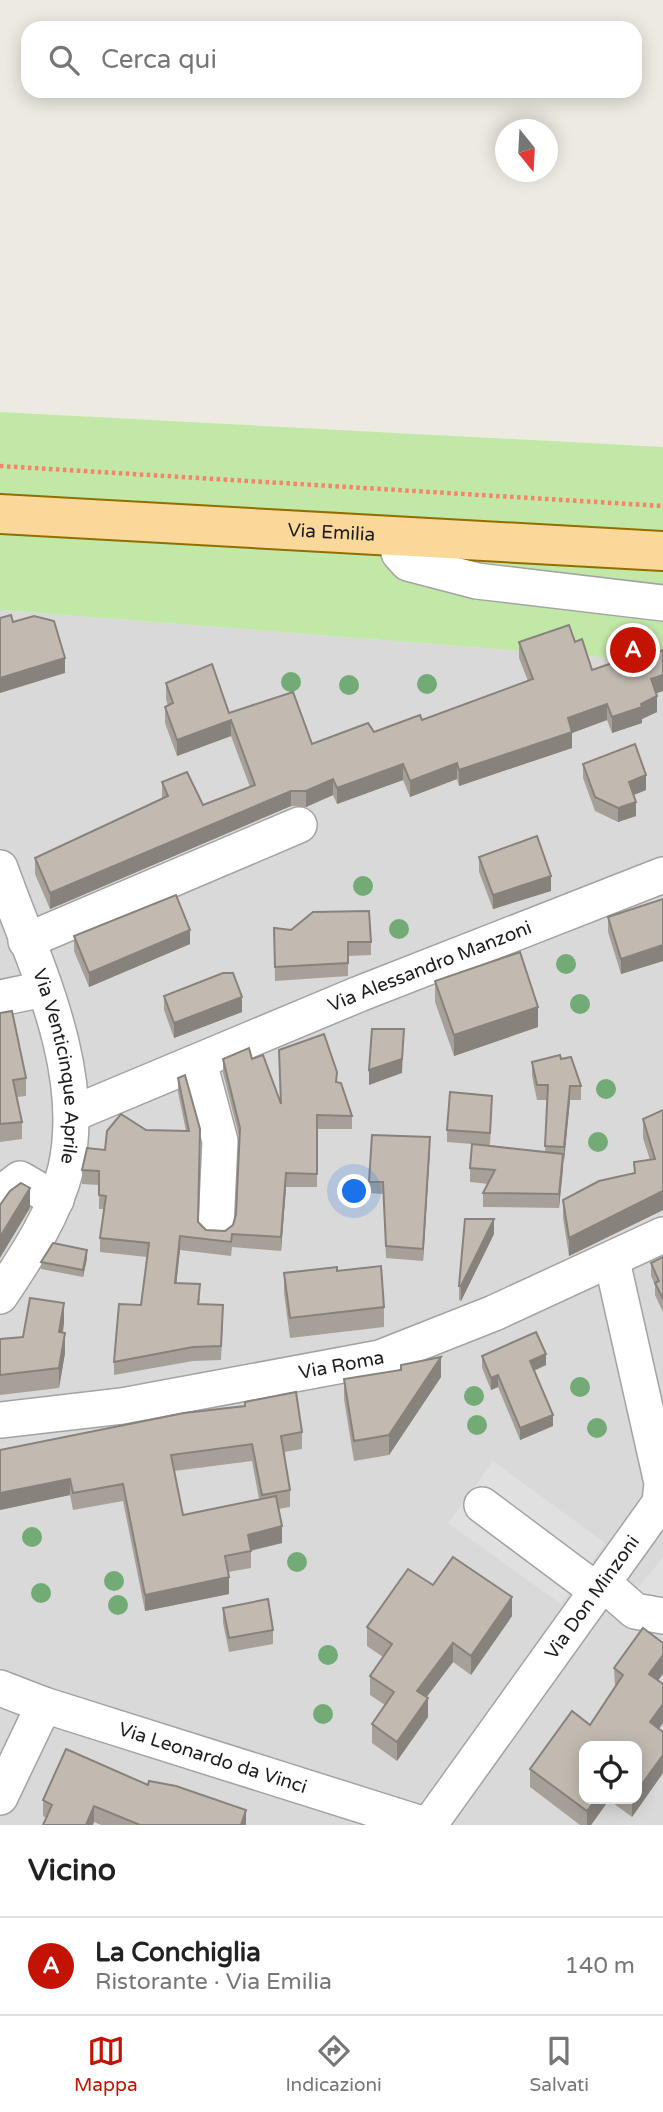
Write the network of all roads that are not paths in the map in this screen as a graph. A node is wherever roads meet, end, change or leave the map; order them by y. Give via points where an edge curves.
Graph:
1 (0, 514) edge
2 (396, 537) junction
3 (663, 551) edge
4 (663, 603) edge
5 (299, 825) dead end
6 (0, 868) edge
7 (663, 875) edge
8 (26, 941) junction
9 (44, 989) junction
10 (0, 998) edge
11 (199, 1062) junction
12 (72, 1114) junction
13 (0, 1194) edge
14 (55, 1200) junction
15 (216, 1227) dead end
16 (663, 1235) edge
17 (612, 1261) junction
18 (0, 1296) edge
19 (0, 1420) edge
20 (482, 1505) dead end
21 (600, 1587) junction
22 (663, 1616) edge
23 (0, 1688) edge
24 (44, 1705) junction
25 (0, 1797) edge
26 (427, 1825) edge

1 - 2 main road, Via Emilia
2 - 3 main road, Via Emilia
2 - 4 street via 399,553 408,563 477,581
5 - 8 street
6 - 8 street, Via Venticinque Aprile
7 - 11 street, Via Alessandro Manzoni
8 - 9 street, Via Venticinque Aprile
9 - 10 street
9 - 12 street, Via Venticinque Aprile
11 - 12 street, Via Alessandro Manzoni
11 - 15 street via 220,1141
12 - 14 street, Via Venticinque Aprile via 66,1169
13 - 14 street via 20,1179
14 - 18 street, Via Venticinque Aprile
16 - 17 street, Via Roma
17 - 19 street, Via Roma via 380,1359 122,1406
17 - 21 street, Via Don Minzoni via 662,1483 660,1503
20 - 21 street
21 - 22 street via 635,1611
21 - 26 street, Via Don Minzoni
23 - 24 street, Via Leonardo da Vinci
24 - 25 street
24 - 26 street, Via Leonardo da Vinci

